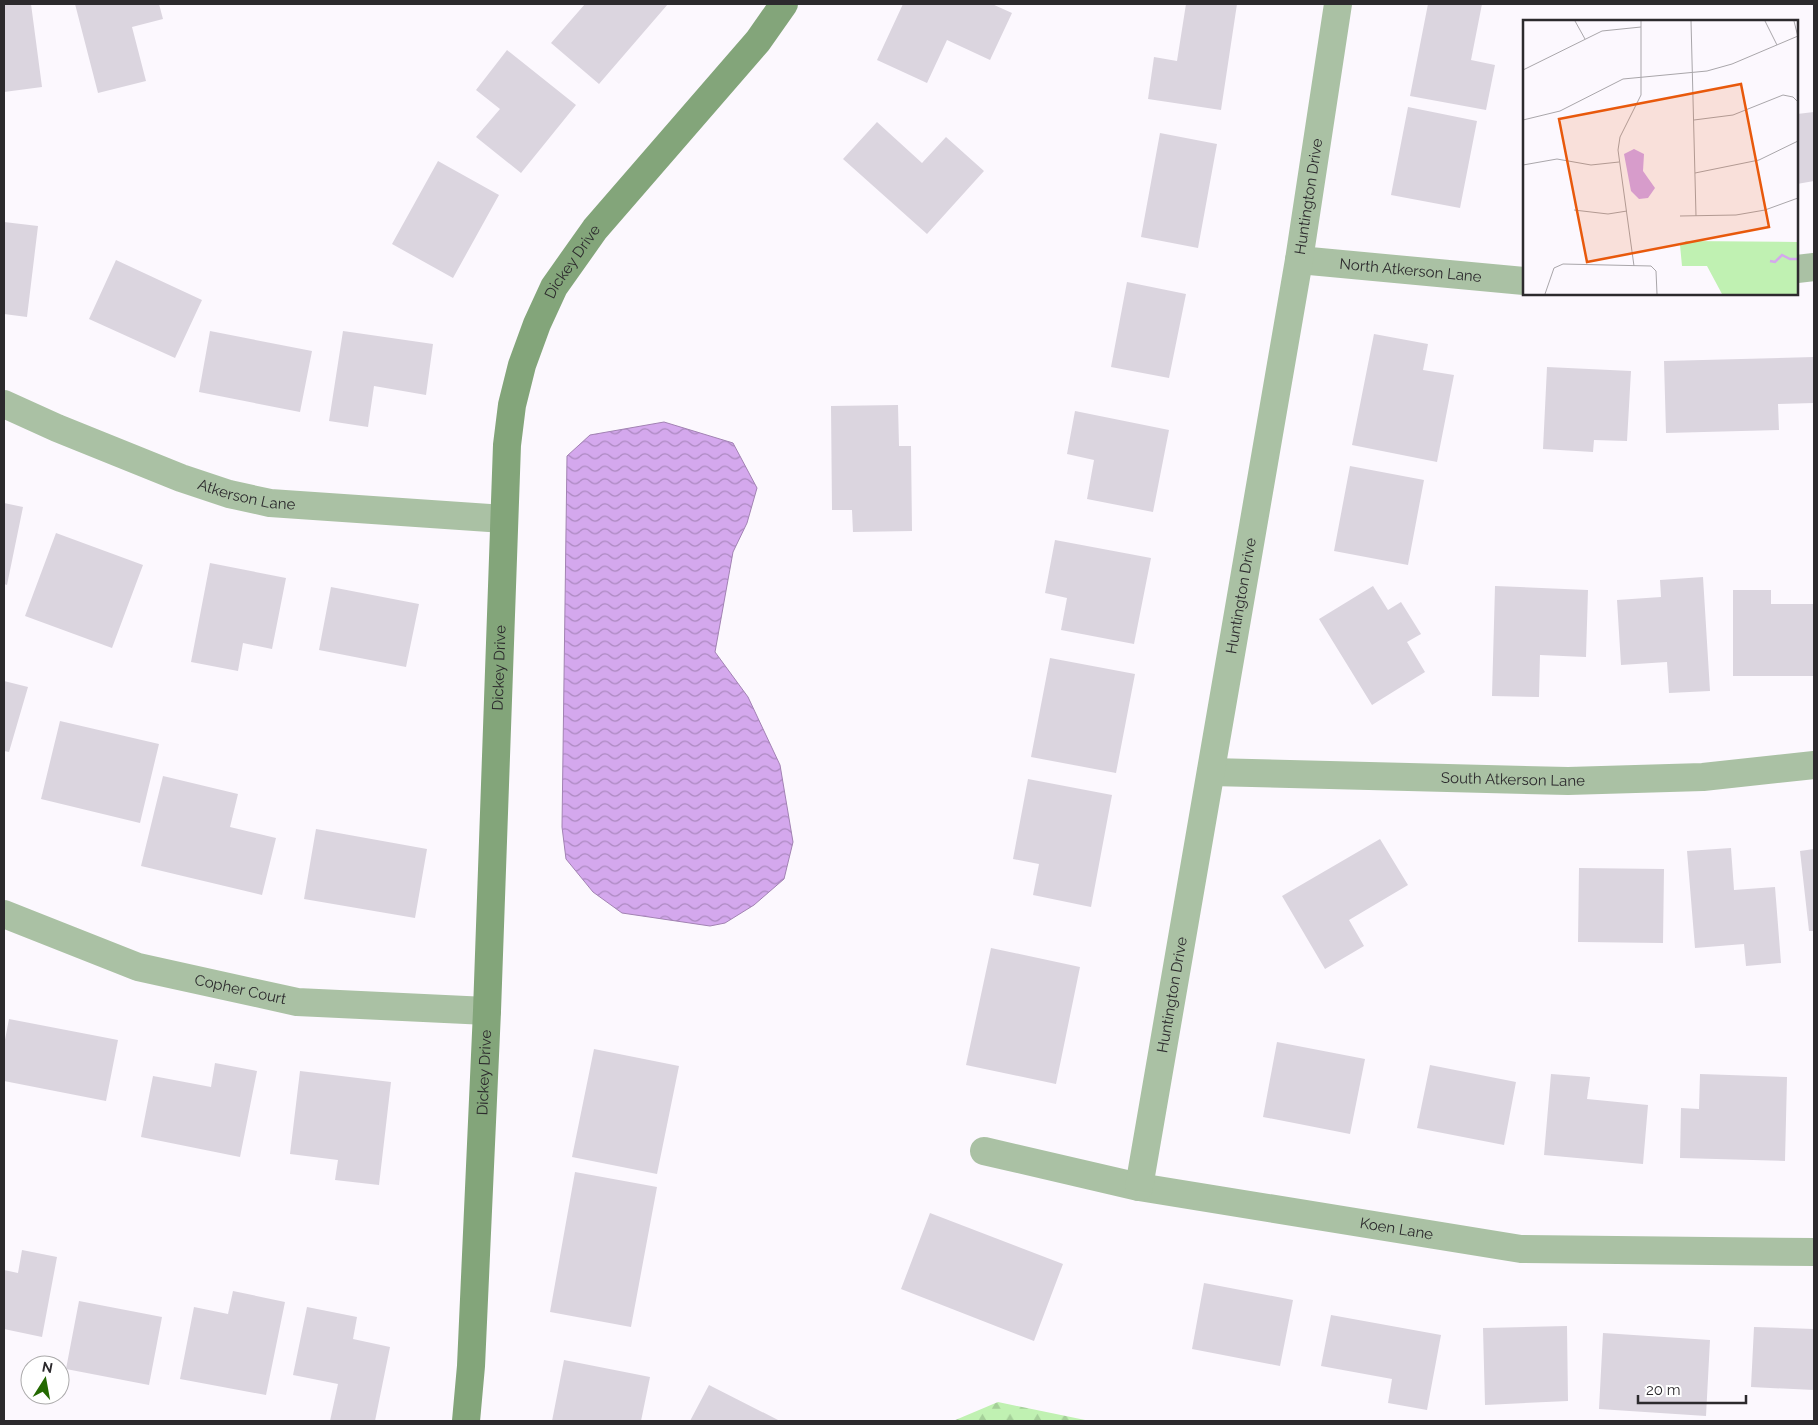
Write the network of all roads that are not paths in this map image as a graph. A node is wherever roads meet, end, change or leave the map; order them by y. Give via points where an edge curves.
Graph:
1 (784, 4) edge
2 (1338, 4) edge
3 (1299, 260) junction
4 (1814, 267) edge
5 (1798, 269) edge
6 (1523, 281) edge
7 (4, 404) edge
8 (504, 520) junction
9 (1814, 765) edge
10 (1211, 772) junction
11 (4, 914) edge
12 (487, 1011) junction
13 (984, 1151) dead end
14 (1139, 1187) junction
15 (1814, 1252) edge
16 (466, 1421) edge

1 - 8 street, Dickey Drive via 758,41 595,229 554,287 522,365 512,405
2 - 3 street, Huntington Drive
3 - 6 street, North Atkerson Lane
3 - 10 street, Huntington Drive
4 - 5 street
7 - 8 street, Atkerson Lane via 181,478 229,494 270,503
8 - 12 street, Dickey Drive
9 - 10 street, South Atkerson Lane via 1703,777 1568,781
10 - 14 street, Huntington Drive
11 - 12 street, Copher Court via 138,966 297,1002
12 - 16 street, Dickey Drive
13 - 14 street, Koen Lane
14 - 15 street, Koen Lane via 1521,1249

